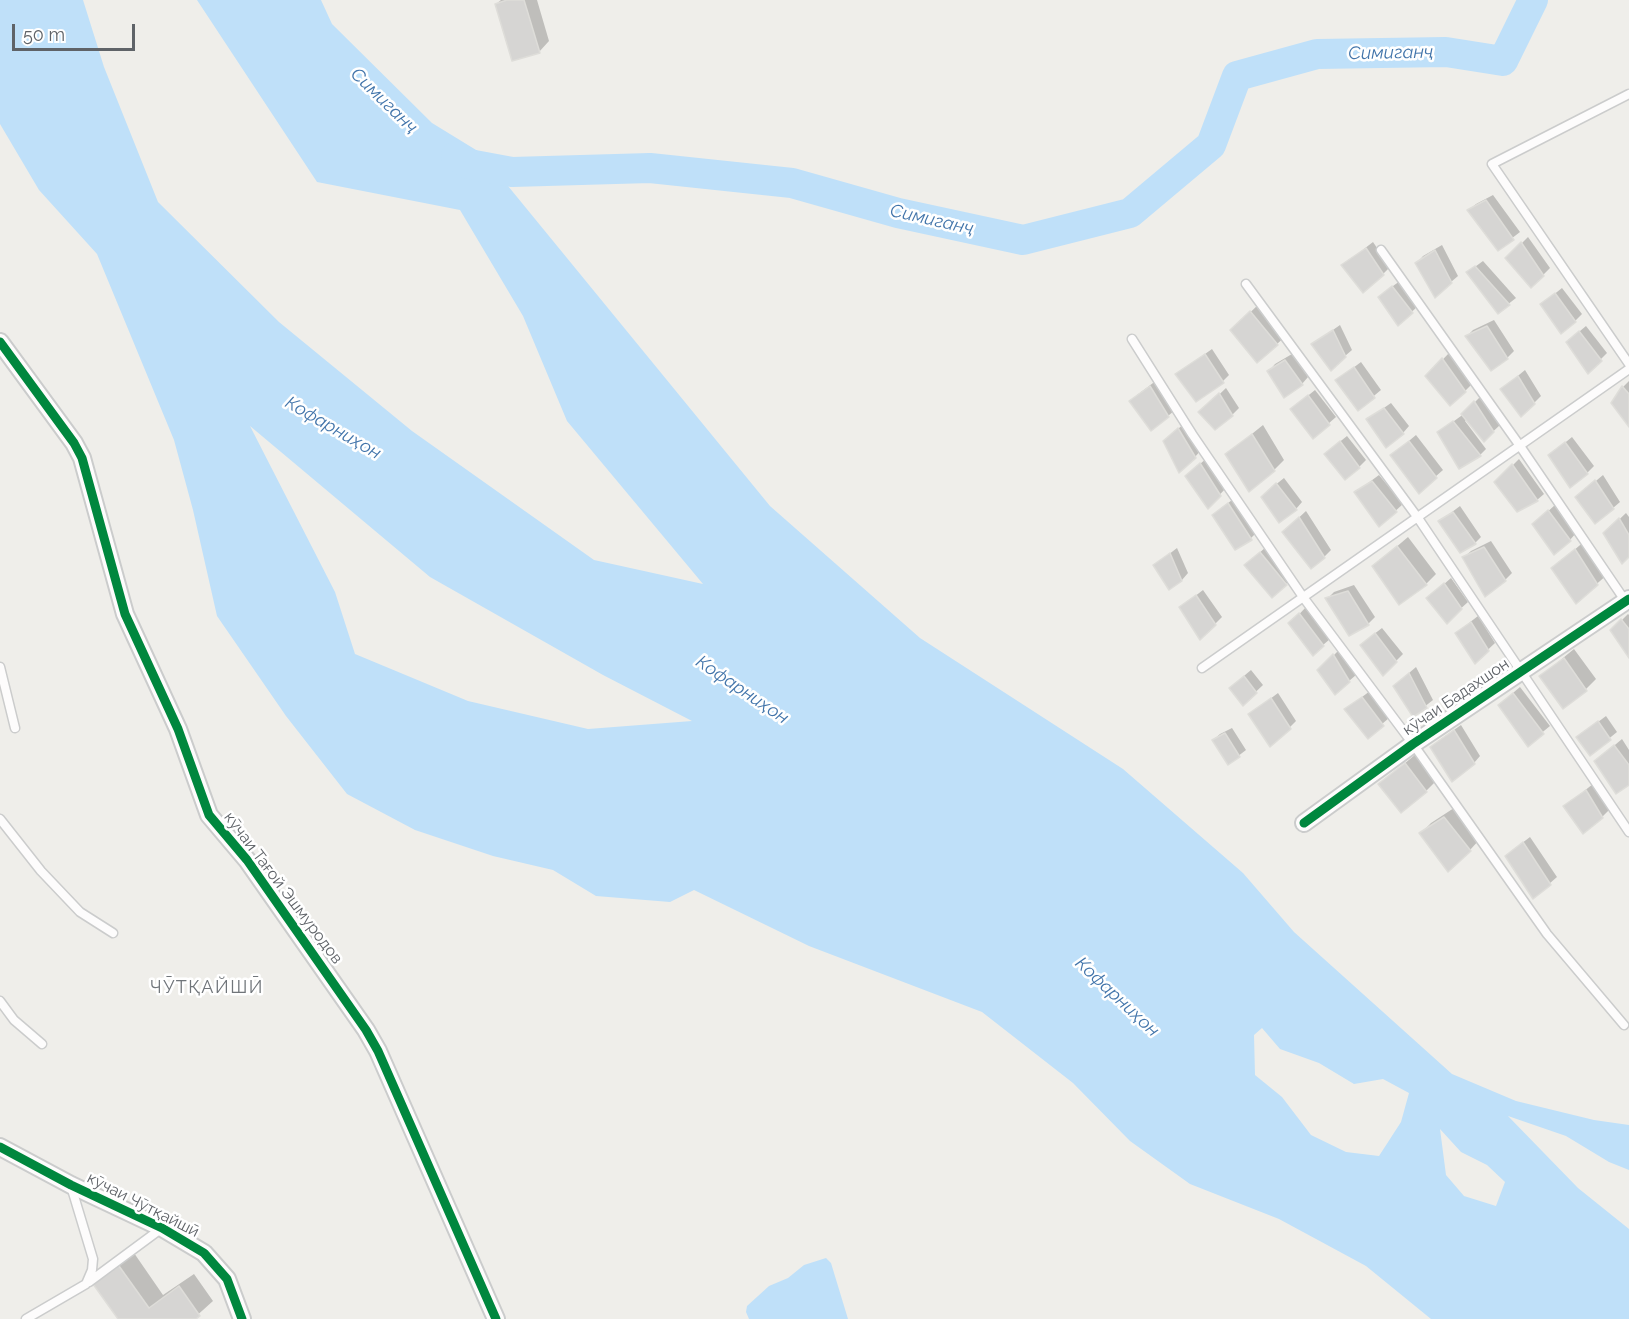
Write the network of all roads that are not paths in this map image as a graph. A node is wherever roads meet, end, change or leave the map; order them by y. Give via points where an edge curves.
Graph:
1 (1629, 94) edge
2 (1381, 250) dead end
3 (1246, 284) dead end
4 (1132, 339) dead end
5 (0, 342) edge
6 (1629, 364) edge
7 (1629, 369) edge
8 (1520, 446) junction
9 (1418, 518) junction
10 (1303, 597) junction
11 (1628, 602) edge
12 (0, 667) edge
13 (1202, 668) dead end
14 (1521, 671) junction
15 (15, 728) dead end
16 (1413, 744) junction
17 (0, 819) edge
18 (1304, 823) dead end
19 (1629, 832) edge
20 (113, 933) dead end
21 (0, 1001) edge
22 (1624, 1025) dead end
23 (42, 1044) dead end
24 (2, 1150) edge
25 (71, 1185) junction
26 (162, 1228) junction
27 (86, 1284) junction
28 (494, 1318) edge
29 (26, 1319) edge
30 (242, 1319) edge

1 - 6 lane via 1492,164
2 - 8 lane
3 - 9 lane
4 - 10 lane
5 - 28 street, кӯчаи Тағой Эшмуродов via 82,458 125,614 178,729 210,815 247,860 374,1044
7 - 8 lane
8 - 9 lane
8 - 11 lane
9 - 10 lane
9 - 14 lane
10 - 13 lane
10 - 16 lane
11 - 14 street, кӯчаи Бадахшон
12 - 15 lane
14 - 16 street, кӯчаи Бадахшон
14 - 19 lane
16 - 18 street, кӯчаи Бадахшон
16 - 22 lane via 1547,934
17 - 20 lane via 41,872 80,912
21 - 23 lane via 14,1020
24 - 25 street, кӯчаи Чӯтқайшӣ
25 - 26 street, кӯчаи Чӯтқайшӣ
25 - 27 lane via 93,1259
26 - 27 lane
26 - 30 street, кӯчаи Чӯтқайшӣ via 204,1253 227,1279
27 - 29 lane

